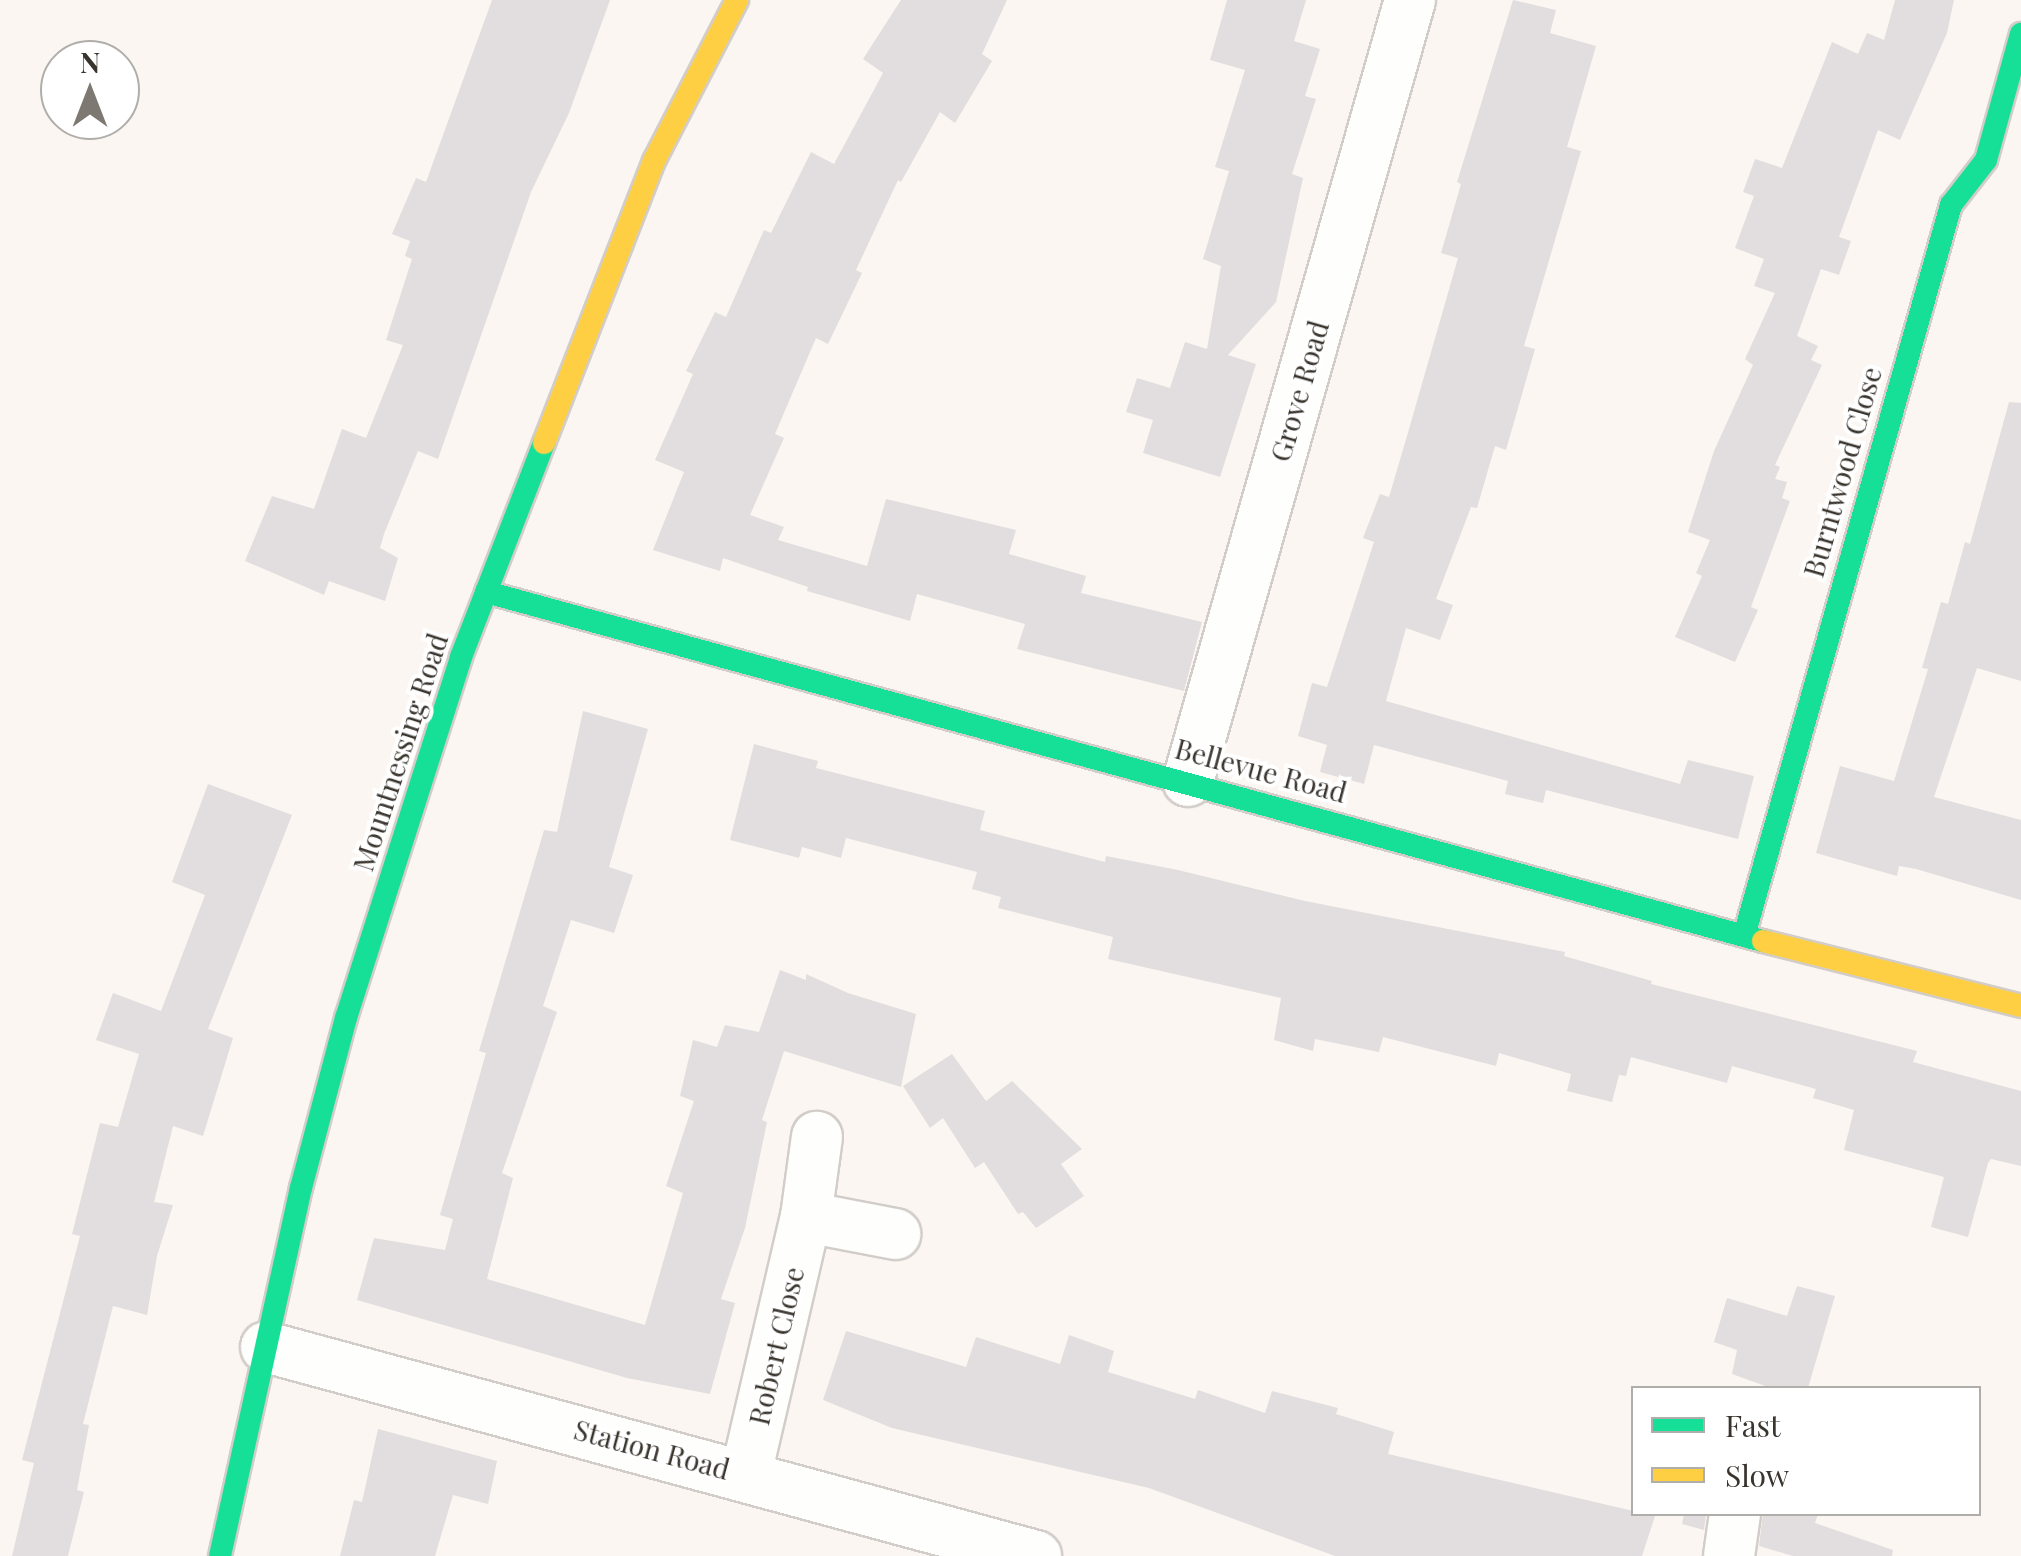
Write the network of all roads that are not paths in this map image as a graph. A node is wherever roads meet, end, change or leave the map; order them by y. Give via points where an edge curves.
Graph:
1 (737, 0) edge
2 (1410, 0) edge
3 (2021, 34) edge
4 (486, 592) junction
5 (1188, 781) junction
6 (1744, 936) junction
7 (2021, 1006) edge
8 (817, 1137) dead end
9 (806, 1217) junction
10 (895, 1234) dead end
11 (266, 1347) junction
12 (746, 1474) junction
13 (1735, 1516) edge
14 (220, 1556) edge
15 (1036, 1556) edge
16 (1729, 1556) edge

1 - 4 street, Mountnessing Road via 654,161
2 - 5 street, Grove Road
3 - 6 street, Burntwood Close via 1986,160 1951,205
4 - 5 street, Bellevue Road
4 - 11 street, Mountnessing Road via 346,1018
5 - 6 street, Bellevue Road
6 - 7 street, Bellevue Road
8 - 9 street, Robert Close
9 - 10 street
9 - 12 street, Robert Close
11 - 12 street, Station Road
11 - 14 street, Mountnessing Road
12 - 15 street, Station Road
13 - 16 street

